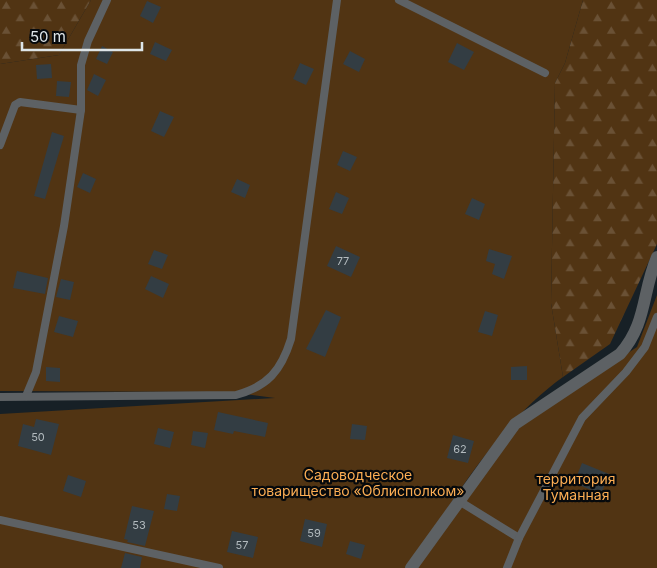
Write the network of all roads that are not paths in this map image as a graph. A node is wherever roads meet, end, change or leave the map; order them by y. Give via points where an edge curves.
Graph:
1 (108, 0) edge
2 (337, 0) edge
3 (399, 0) edge
4 (545, 73) dead end
5 (81, 110) junction
6 (0, 145) edge
7 (657, 257) edge
8 (657, 317) edge
9 (26, 396) junction
10 (0, 397) edge
11 (459, 502) junction
12 (0, 520) edge
13 (519, 538) junction
14 (219, 568) edge
15 (411, 568) edge
16 (507, 568) edge

1 - 5 lane via 88,41 81,65
2 - 9 lane via 292,339 285,360 255,389 236,395
3 - 4 lane
5 - 6 lane via 20,102 15,105
5 - 9 lane via 64,226 38,362
7 - 11 street via 633,340 620,354 515,424
8 - 13 lane via 645,347 631,366 582,418
9 - 10 lane
11 - 13 lane
11 - 15 street
12 - 14 lane
13 - 16 lane

